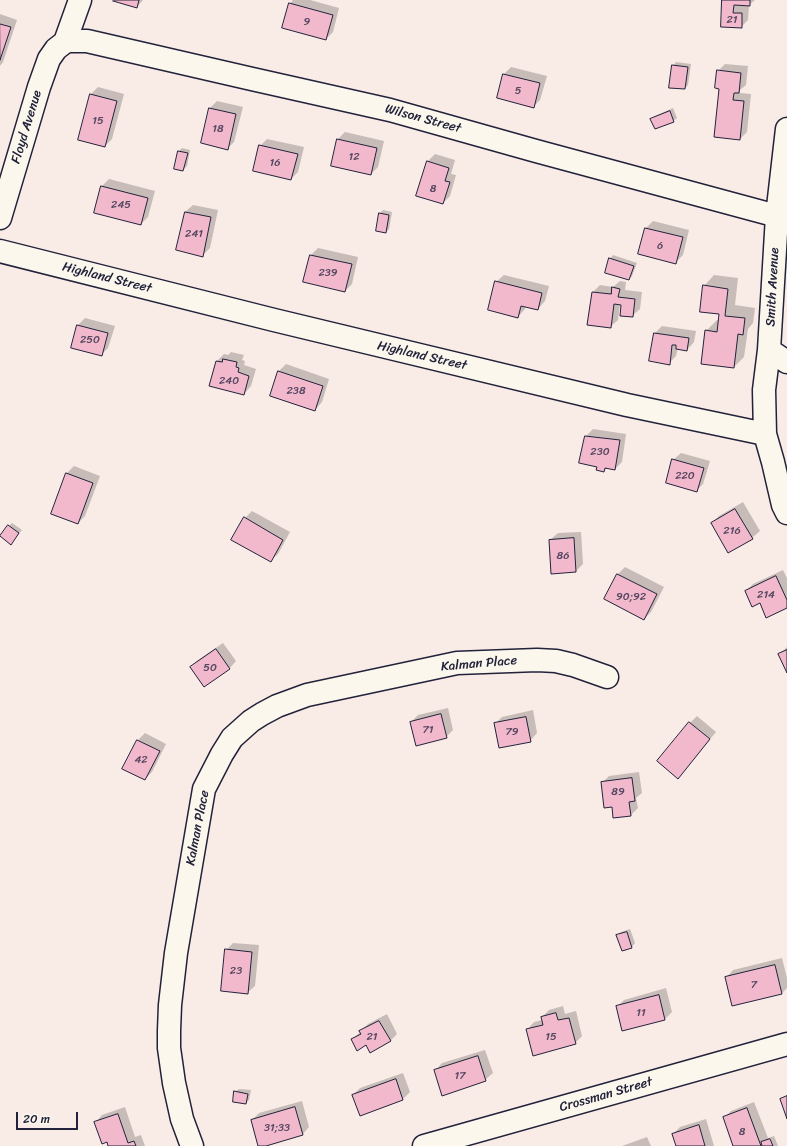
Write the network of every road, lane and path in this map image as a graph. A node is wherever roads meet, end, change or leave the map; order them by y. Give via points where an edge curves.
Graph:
1 (80, 0) edge
2 (65, 42) junction
3 (787, 129) edge
4 (777, 216) junction
5 (0, 218) edge
6 (0, 251) edge
7 (787, 322) edge
8 (769, 350) junction
9 (787, 362) edge
10 (765, 434) junction
11 (787, 513) edge
12 (607, 677) dead end
13 (787, 1044) edge
14 (438, 1144) edge
15 (192, 1146) edge

1 - 2 street
2 - 4 street, Wilson Street via 87,41 390,110
2 - 5 street, Floyd Avenue via 49,59
3 - 4 street, Smith Avenue
4 - 8 street, Smith Avenue
6 - 10 street, Highland Street via 627,405
7 - 8 street
8 - 9 street
8 - 10 street, Smith Avenue via 764,390
10 - 11 street
12 - 15 street, Kalman Place via 556,661 457,664 307,695 262,714 232,738 204,789 176,953 170,1005 172,1072 182,1119
13 - 14 street, Crossman Street

